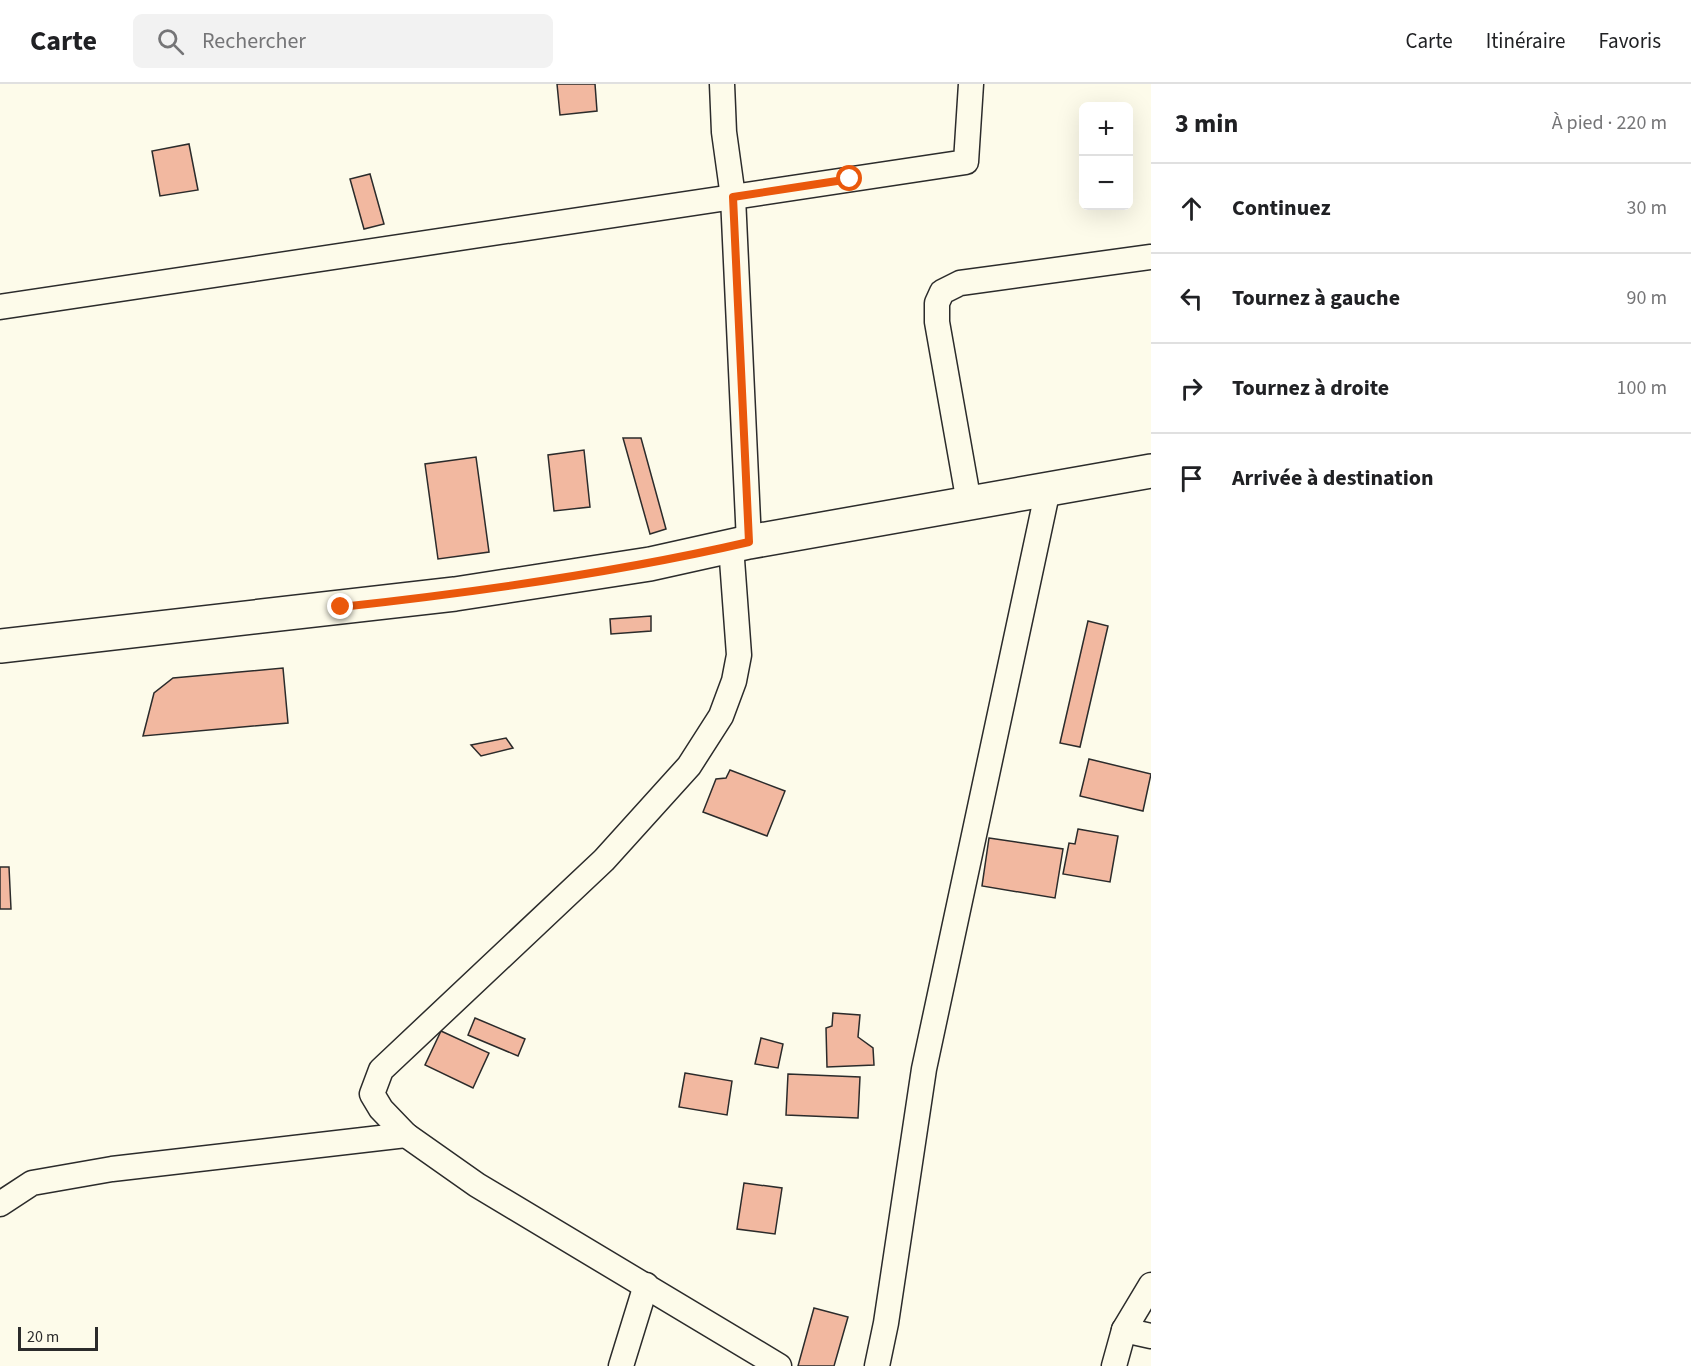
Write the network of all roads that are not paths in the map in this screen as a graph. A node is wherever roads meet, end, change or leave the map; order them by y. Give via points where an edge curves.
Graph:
1 (722, 84) edge
2 (970, 84) edge
3 (733, 197) junction
4 (1151, 257) edge
5 (0, 307) edge
6 (1151, 471) edge
7 (1048, 489) junction
8 (969, 504) junction
9 (740, 544) junction
10 (0, 646) edge
11 (406, 1135) junction
12 (0, 1204) edge
13 (646, 1285) junction
14 (1151, 1285) edge
15 (1124, 1330) junction
16 (1151, 1336) edge
17 (621, 1366) edge
18 (779, 1366) edge
19 (877, 1366) edge
20 (1114, 1366) edge

1 - 3 street
2 - 3 street via 966,162
3 - 5 street
3 - 9 street
4 - 8 street via 960,284 942,292 937,303 937,322
6 - 7 main road
7 - 8 main road
7 - 19 street via 924,1069
8 - 9 main road
9 - 10 main road via 650,564 455,594
9 - 11 street via 739,655 721,716 689,766 604,860 381,1070 372,1094
11 - 12 street via 112,1169 32,1183
11 - 13 street via 477,1185
13 - 17 street
13 - 18 street
14 - 15 street
15 - 16 street
15 - 20 street

